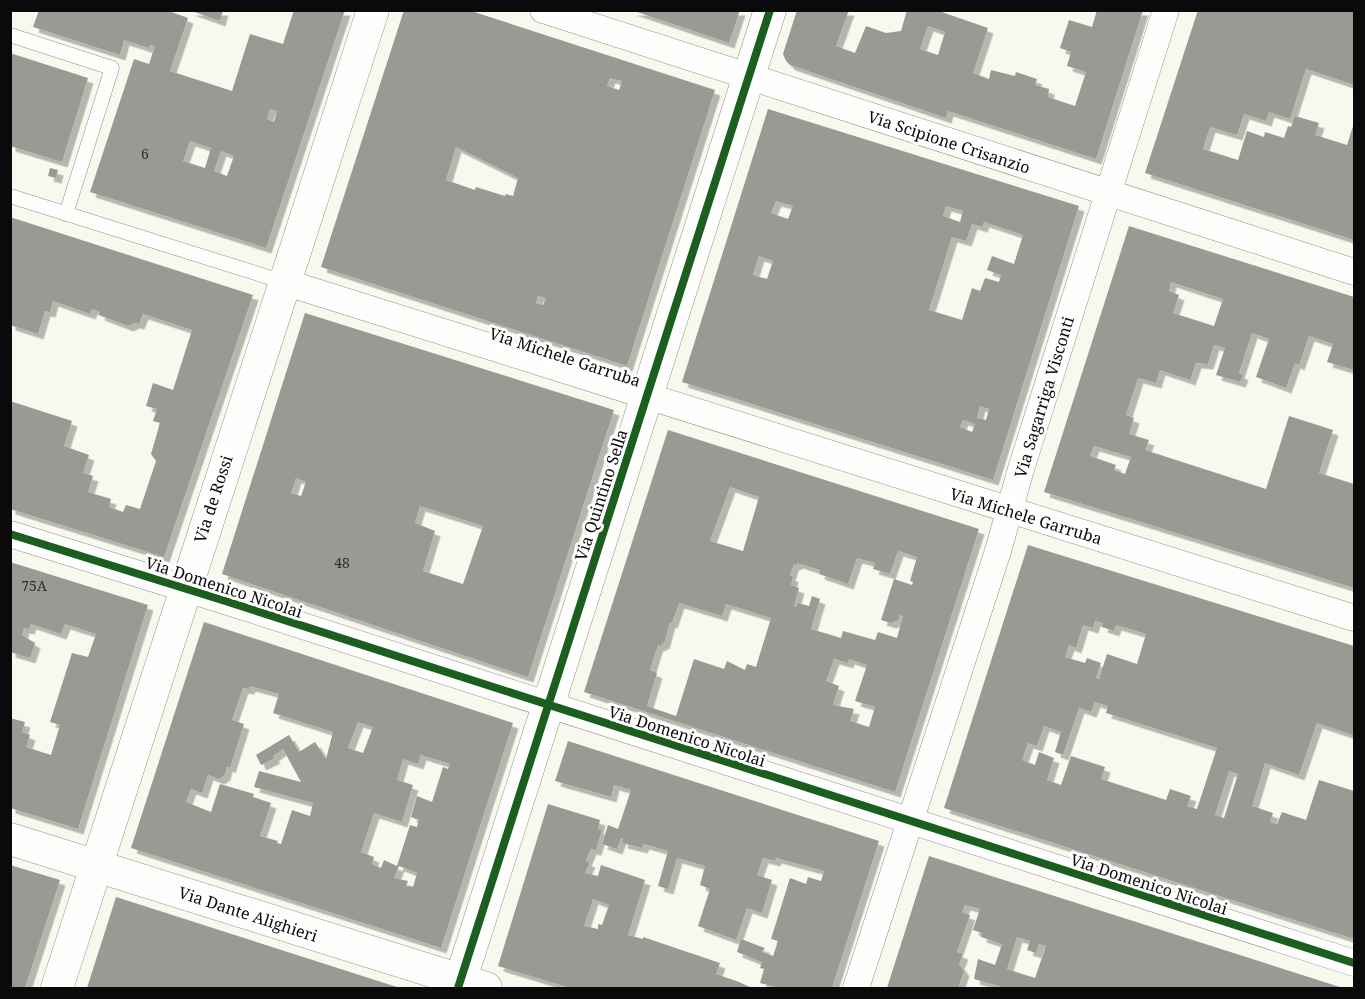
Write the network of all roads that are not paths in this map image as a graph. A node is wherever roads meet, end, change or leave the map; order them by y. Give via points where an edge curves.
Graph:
1 (373, 10) edge
2 (543, 10) edge
3 (770, 10) edge
4 (1166, 10) edge
5 (10, 35) edge
6 (748, 77) junction
7 (1108, 193) junction
8 (10, 196) edge
9 (66, 214) junction
10 (1354, 272) edge
11 (284, 282) junction
12 (646, 397) junction
13 (1011, 511) junction
14 (10, 534) edge
15 (185, 588) junction
16 (1354, 618) edge
17 (548, 706) junction
18 (911, 823) junction
19 (10, 839) edge
20 (96, 866) junction
21 (1354, 963) edge
22 (468, 986) edge
23 (57, 988) edge
24 (856, 988) edge

1 - 11 street, Via de Rossi
2 - 6 street, Via Scipione Crisanzio
3 - 6 street, Via Quintino Sella
4 - 7 street, Via Sagarriga Visconti
5 - 9 lane via 112,68
6 - 7 street, Via Scipione Crisanzio
6 - 12 street, Via Quintino Sella
7 - 10 street, Via Scipione Crisanzio
7 - 13 street, Via Sagarriga Visconti
8 - 9 lane, Via Michele Garruba
9 - 11 lane, Via Michele Garruba
11 - 12 street, Via Michele Garruba
11 - 15 street, Via de Rossi
12 - 13 street, Via Michele Garruba
12 - 17 street, Via Quintino Sella
13 - 16 street, Via Michele Garruba
13 - 18 street, Via Sagarriga Visconti
14 - 15 street, Via Domenico Nicolai
15 - 17 street, Via Domenico Nicolai
15 - 20 street, Via de Rossi
17 - 18 street, Via Domenico Nicolai
17 - 22 street, Via Quintino Sella
18 - 21 street, Via Domenico Nicolai
18 - 24 street, Via Sagarriga Visconti
19 - 20 street, Via Dante Alighieri
20 - 22 street, Via Dante Alighieri
20 - 23 street, Via de Rossi

